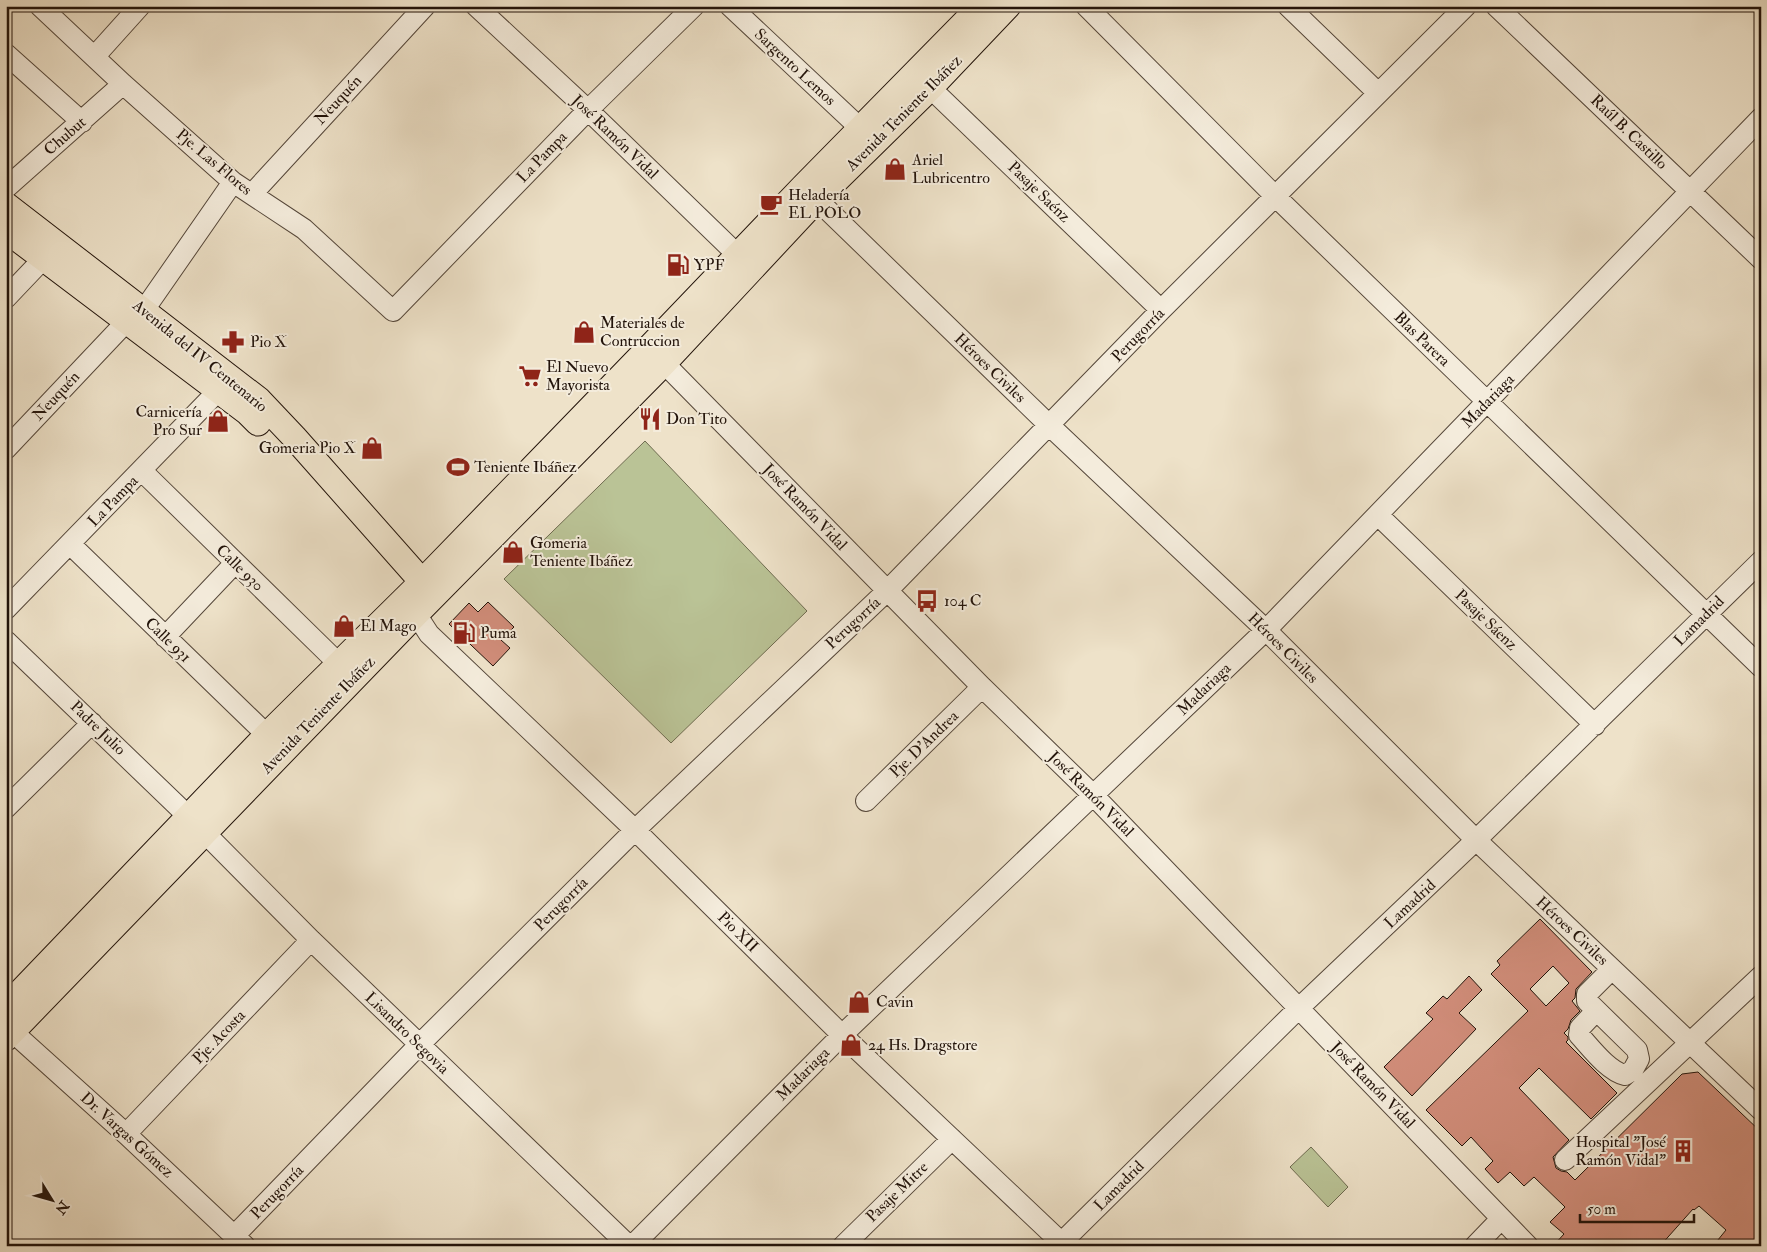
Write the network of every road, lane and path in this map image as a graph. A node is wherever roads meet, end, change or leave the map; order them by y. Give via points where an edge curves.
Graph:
1 (40, 6) edge
2 (140, 6) edge
3 (425, 6) edge
4 (694, 6) edge
5 (730, 6) edge
6 (1008, 6) edge
7 (1086, 6) edge
8 (1288, 6) edge
9 (1466, 6) edge
10 (1496, 6) edge
11 (975, 8) edge
12 (485, 9) edge
13 (6, 54) edge
14 (95, 56) junction
15 (923, 80) junction
16 (123, 84) junction
17 (1378, 93) junction
18 (588, 110) junction
19 (1761, 118) edge
20 (82, 122) junction
21 (860, 128) junction
22 (233, 182) junction
23 (6, 188) edge
24 (1690, 190) junction
25 (810, 193) junction
26 (252, 194) junction
27 (1275, 196) junction
28 (6, 205) edge
29 (6, 230) edge
30 (44, 258) junction
31 (1761, 259) edge
32 (745, 262) junction
33 (6, 298) edge
34 (1161, 310) junction
35 (393, 311) joint
36 (135, 316) junction
37 (657, 355) junction
38 (218, 391) junction
39 (1487, 402) junction
40 (1050, 426) junction
41 (6, 449) edge
42 (142, 472) junction
43 (1378, 515) junction
44 (70, 544) junction
45 (1761, 561) edge
46 (235, 563) junction
47 (887, 591) junction
48 (420, 596) junction
49 (6, 609) edge
50 (1707, 613) junction
51 (1266, 630) junction
52 (165, 637) junction
53 (6, 641) edge
54 (339, 664) junction
55 (1761, 667) edge
56 (982, 687) junction
57 (92, 723) junction
58 (1595, 725) junction
59 (267, 735) junction
60 (1093, 795) junction
61 (866, 801) dead end
62 (6, 808) edge
63 (196, 825) junction
64 (635, 830) junction
65 (1476, 840) junction
66 (311, 940) junction
67 (1612, 969) junction
68 (1761, 976) edge
69 (6, 1007) edge
70 (1299, 1008) junction
71 (1596, 1011) junction
72 (8, 1032) edge
73 (842, 1035) junction
74 (1691, 1044) junction
75 (420, 1045) junction
76 (1640, 1076) junction
77 (1761, 1110) edge
78 (126, 1134) junction
79 (952, 1139) junction
80 (1565, 1160) dead end
81 (1502, 1219) junction
82 (240, 1240) edge
83 (1061, 1245) edge
84 (630, 1246) edge
85 (843, 1246) edge
86 (1475, 1246) edge
87 (1528, 1246) edge

1 - 14 street, Pje. Las Flores
2 - 14 street
3 - 26 street, Neuquén
4 - 18 street, La Pampa
5 - 21 street, Sargento Lemos
6 - 15 main road, Avenida Teniente Ibáñez
7 - 27 street, Blas Parera
8 - 17 street
9 - 17 street, Perugorría
10 - 24 street, Raúl B. Castillo
11 - 15 main road, Avenida Teniente Ibáñez
12 - 18 street, José Ramón Vidal
13 - 20 street
14 - 16 street, Pje. Las Flores
15 - 21 main road, Avenida Teniente Ibáñez
15 - 25 main road, Avenida Teniente Ibáñez
15 - 34 street, Pasaje Saénz
16 - 20 street, Chubut
16 - 22 street, Pje. Las Flores
17 - 27 street, Perugorría
18 - 32 street, José Ramón Vidal
18 - 35 street, La Pampa
19 - 24 street, Madariaga
20 - 23 street, Chubut
21 - 25 main road, Avenida Teniente Ibáñez
22 - 26 street, Pje. Las Flores
22 - 36 street, Neuquén
24 - 31 street, Raúl B. Castillo
24 - 39 street, Madariaga
25 - 32 main road, Avenida Teniente Ibáñez
25 - 40 street, Héroes Civiles
26 - 35 street, Pje. Las Flores via 304,229
27 - 34 street, Perugorría
27 - 39 street, Blas Parera
28 - 36 main road, Avenida del IV Centenario
29 - 30 main road, Avenida del IV Centenario
30 - 33 street
30 - 36 main road, Avenida del IV Centenario
32 - 37 main road, Avenida Teniente Ibáñez
34 - 40 street, Perugorría
36 - 38 main road, Avenida del IV Centenario
36 - 41 street, Neuquén
36 - 48 main road, Avenida del IV Centenario via 259,400 294,437
37 - 47 street, José Ramón Vidal
37 - 48 main road, Avenida Teniente Ibáñez
38 - 42 street, La Pampa
38 - 48 main road, Avenida del IV Centenario via 247,412 267,432
39 - 43 street, Madariaga
39 - 50 street, Blas Parera
40 - 47 street, Perugorría
40 - 51 street, Héroes Civiles
42 - 44 street, La Pampa
42 - 46 street, Calle 930
43 - 51 street, Madariaga
43 - 58 street, Pasaje Sáenz
44 - 49 street, La Pampa
44 - 52 street, Calle 931
45 - 50 street, Lamadrid
46 - 52 street
46 - 54 street, Calle 930
47 - 56 street, José Ramón Vidal
47 - 64 street, Perugorría
48 - 54 main road, Avenida Teniente Ibáñez
48 - 63 main road, Avenida Teniente Ibáñez
48 - 64 street, Pio XII via 429,634
50 - 55 street, Blas Parera
50 - 58 street, Lamadrid
51 - 60 street, Madariaga
51 - 65 street, Héroes Civiles
52 - 59 street, Calle 931
53 - 57 street, Padre Julio
54 - 59 main road, Avenida Teniente Ibáñez
56 - 60 street, José Ramón Vidal
56 - 61 street, Pje. D'Andrea
57 - 62 street
57 - 63 street, Padre Julio
58 - 65 street, Lamadrid
59 - 63 main road, Avenida Teniente Ibáñez
60 - 70 street, José Ramón Vidal
60 - 73 street, Madariaga
63 - 66 street, Lisandro Segovia
63 - 69 main road, Avenida Teniente Ibáñez
63 - 72 main road, Avenida Teniente Ibáñez
64 - 73 street, Pio XII
64 - 75 street, Perugorría
65 - 67 street, Héroes Civiles
65 - 70 street, Lamadrid
66 - 75 street, Lisandro Segovia
66 - 78 street, Pje. Acosta
67 - 71 street via 1587,994 1587,1001
67 - 74 street, Héroes Civiles
68 - 74 street
70 - 81 street, José Ramón Vidal
70 - 83 street, Lamadrid
71 - 76 street via 1637,1050
71 - 76 street via 1580,1028 1580,1035 1617,1073
72 - 78 street, Dr. Vargas Gómez
73 - 79 street, Pio XII
73 - 84 street, Madariaga
74 - 76 street
74 - 77 street, Héroes Civiles
75 - 82 street, Perugorría
75 - 84 street, Lisandro Segovia
76 - 80 street
78 - 82 street, Dr. Vargas Gómez
79 - 83 street, Pio XII
79 - 85 street, Pasaje Mitre
81 - 86 street
81 - 87 street, José Ramón Vidal

